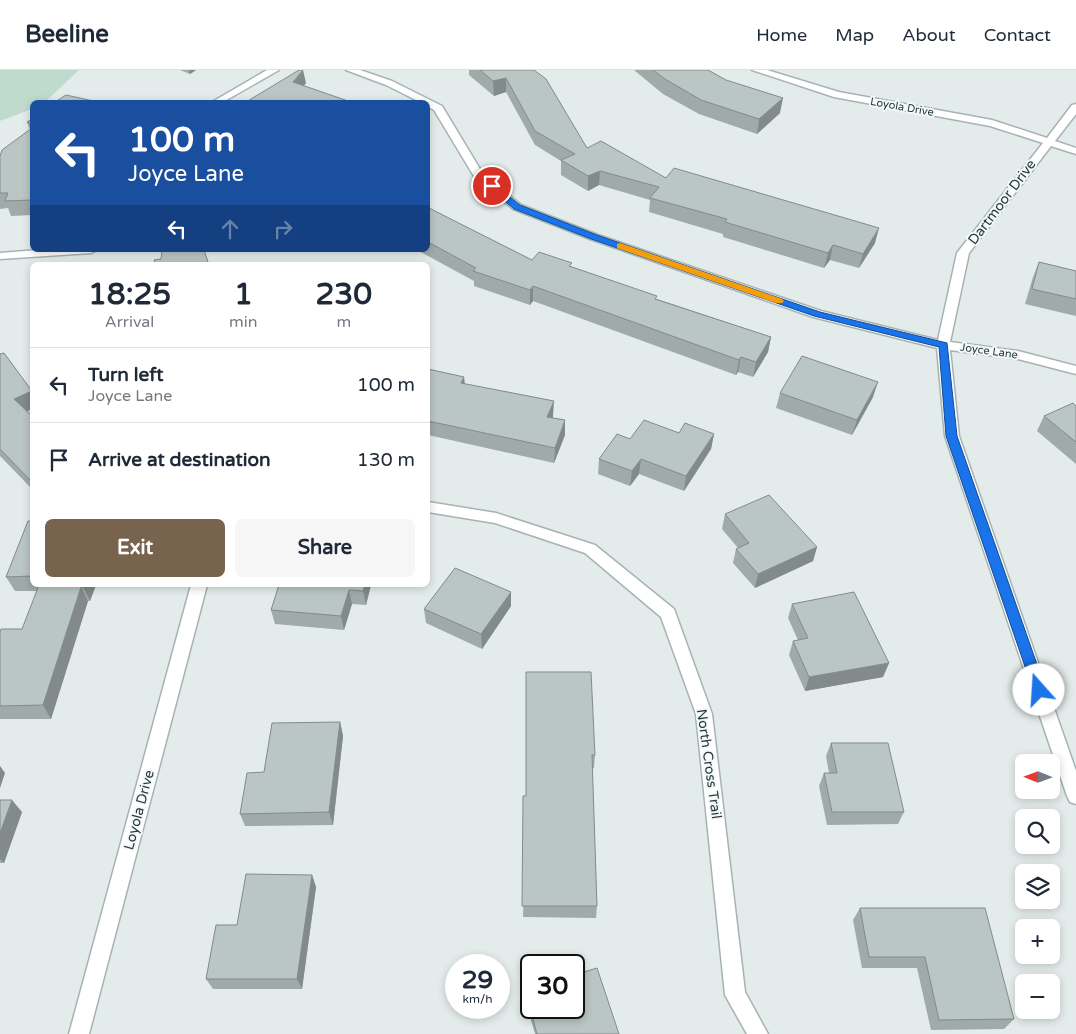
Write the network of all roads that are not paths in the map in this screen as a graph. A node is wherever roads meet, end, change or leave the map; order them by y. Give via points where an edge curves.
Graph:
1 (274, 70) edge
2 (351, 70) edge
3 (757, 70) edge
4 (221, 100) edge
5 (422, 100) edge
6 (430, 104) edge
7 (1076, 107) edge
8 (1048, 141) junction
9 (1076, 150) edge
10 (61, 252) edge
11 (0, 256) edge
12 (943, 345) junction
13 (1076, 370) edge
14 (430, 507) edge
15 (199, 587) edge
16 (1076, 796) edge
17 (80, 1034) edge
18 (758, 1034) edge

1 - 4 street
2 - 5 street, Joyce Lane via 389,83
3 - 8 street, Loyola Drive via 836,95 992,123
6 - 12 street, Joyce Lane via 438,108 479,176 517,207 817,314
7 - 8 street, Dartmoor Drive
8 - 9 street, Loyola Drive
8 - 12 street, Dartmoor Drive via 963,253
10 - 11 street
12 - 13 street, Joyce Lane via 1018,355
12 - 16 street, Dartmoor Drive via 952,436
14 - 18 street, North Cross Trail via 496,518 590,549 668,613 704,714 735,995
15 - 17 street, Loyola Drive

